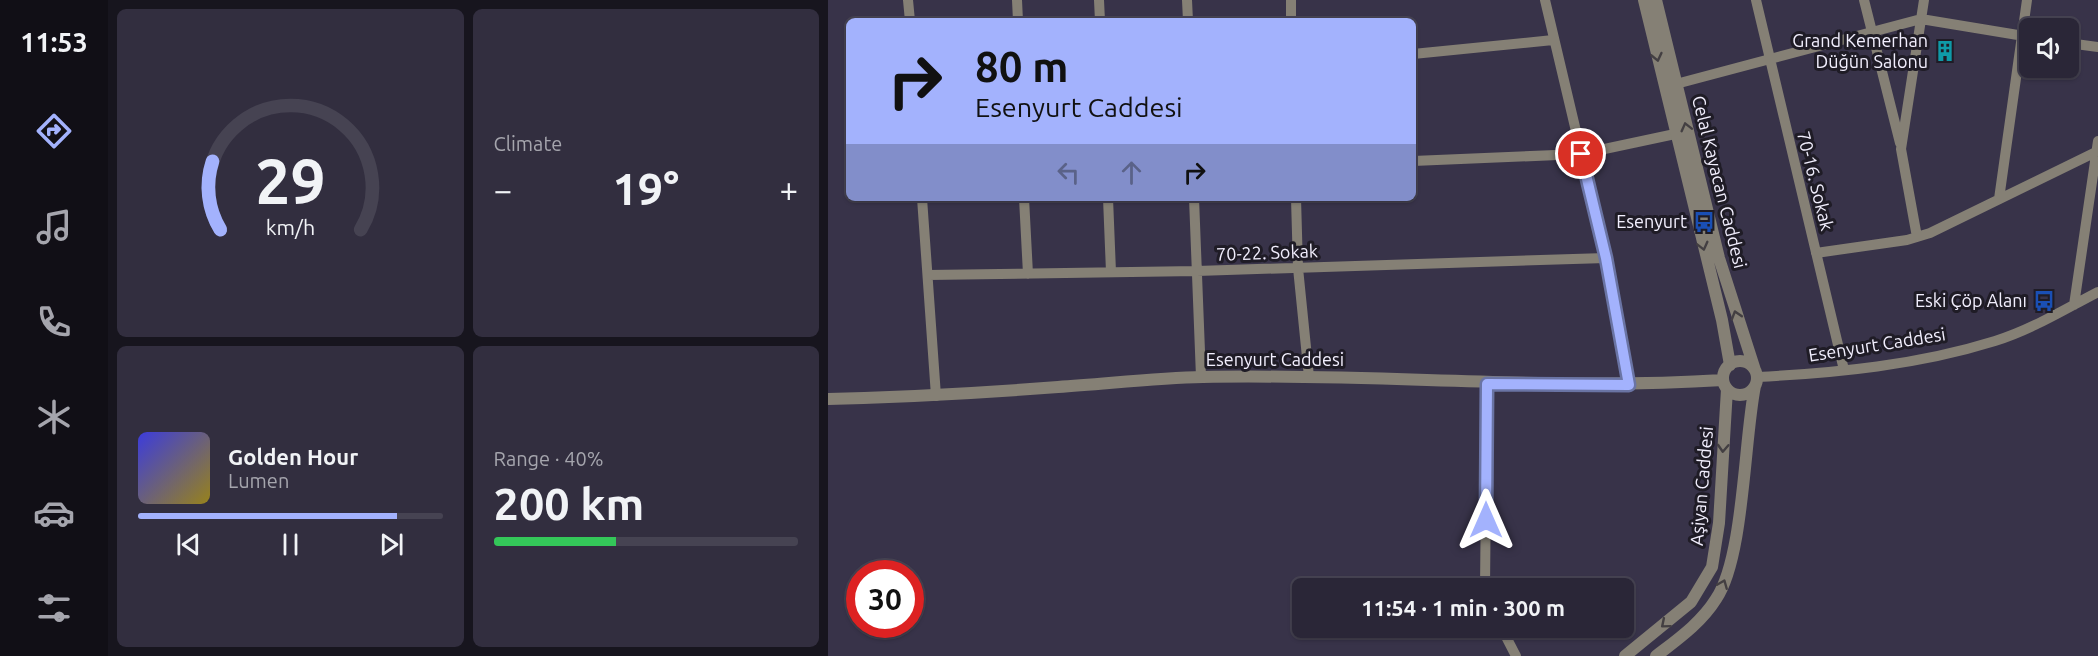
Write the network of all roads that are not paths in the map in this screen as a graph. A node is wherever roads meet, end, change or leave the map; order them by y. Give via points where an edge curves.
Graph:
1 (908, 0) edge
2 (1017, 0) edge
3 (1099, 0) edge
4 (1187, 0) edge
5 (1291, 0) edge
6 (1545, 0) edge
7 (1644, 0) edge
8 (1656, 0) edge
9 (1756, 0) edge
10 (1864, 0) edge
11 (1924, 0) edge
12 (2027, 0) edge
13 (910, 18) edge
14 (1018, 18) edge
15 (1100, 18) edge
16 (1188, 18) edge
17 (1291, 18) edge
18 (2027, 18) edge
19 (1921, 19) junction
20 (1872, 32) junction
21 (2019, 36) edge
22 (1553, 40) junction
23 (2079, 44) edge
24 (2098, 47) edge
25 (1416, 54) edge
26 (1769, 59) junction
27 (2019, 78) edge
28 (1676, 84) junction
29 (1675, 134) junction
30 (2097, 147) edge
31 (1901, 149) junction
32 (1581, 154) junction
33 (1416, 161) edge
34 (1999, 199) junction
35 (922, 201) edge
36 (1024, 201) edge
37 (1108, 201) edge
38 (1194, 201) edge
39 (1296, 201) edge
40 (1917, 237) junction
41 (1816, 254) junction
42 (1606, 258) junction
43 (1298, 268) junction
44 (1197, 271) junction
45 (1111, 272) junction
46 (1028, 274) junction
47 (928, 275) junction
48 (2098, 292) edge
49 (2074, 305) junction
50 (1730, 365) junction
51 (1844, 370) junction
52 (1201, 377) junction
53 (1309, 377) junction
54 (1756, 378) junction
55 (1487, 384) junction
56 (1629, 385) junction
57 (1725, 385) junction
58 (936, 396) junction
59 (828, 399) edge
60 (1485, 578) edge
61 (1507, 638) edge
62 (1516, 656) edge
63 (1625, 656) edge
64 (1656, 656) edge

1 - 13 street
2 - 14 street
3 - 15 street
4 - 16 street
5 - 17 street
6 - 22 street
7 -> 29 street, Celal Kayacan Caddesi
8 - 28 street, Celal Kayacan Caddesi
9 - 26 street, 70-16. Sokak
10 - 20 street
11 - 19 street
12 - 18 street
19 - 20 street
19 - 21 street
19 - 31 street
20 - 26 street
20 - 31 street
22 - 25 street
22 - 32 street
23 - 24 street
26 - 28 street
26 - 41 street, 70-16. Sokak
27 - 34 street
54 -> 28 street, Celal Kayacan Caddesi via 1719,258
29 - 32 street
29 -> 50 street, Celal Kayacan Caddesi
30 - 34 street
30 - 49 street
31 - 40 street
32 - 33 street
32 - 42 street
34 - 40 street
35 - 47 street
36 - 46 street
37 - 45 street
38 - 44 street
39 - 43 street
40 - 41 street
41 - 51 street, 70-16. Sokak
42 - 43 street, 70-22. Sokak
42 - 56 street
43 - 44 street, 70-22. Sokak
43 - 53 street
44 - 45 street, 70-22. Sokak
44 - 52 street
45 - 46 street, 70-22. Sokak
46 - 47 street, 70-22. Sokak
47 - 58 street
48 - 49 street, Esenyurt Caddesi
49 - 51 street, Esenyurt Caddesi via 1998,340 1926,360
50 - 54 street via 1746,362
50 - 57 street via 1724,371
51 - 54 street, Esenyurt Caddesi
52 - 53 street, Esenyurt Caddesi
52 - 58 street, Esenyurt Caddesi
53 - 55 street, Esenyurt Caddesi
54 - 57 street via 1742,395
64 -> 54 street, Aşiyan Caddesi via 1698,621 1717,598 1726,579
55 - 56 street, Esenyurt Caddesi
55 - 60 street
56 - 57 street, Esenyurt Caddesi
57 -> 63 street, Aşiyan Caddesi via 1719,523 1712,567 1691,602
58 - 59 street, Esenyurt Caddesi
61 - 62 street

